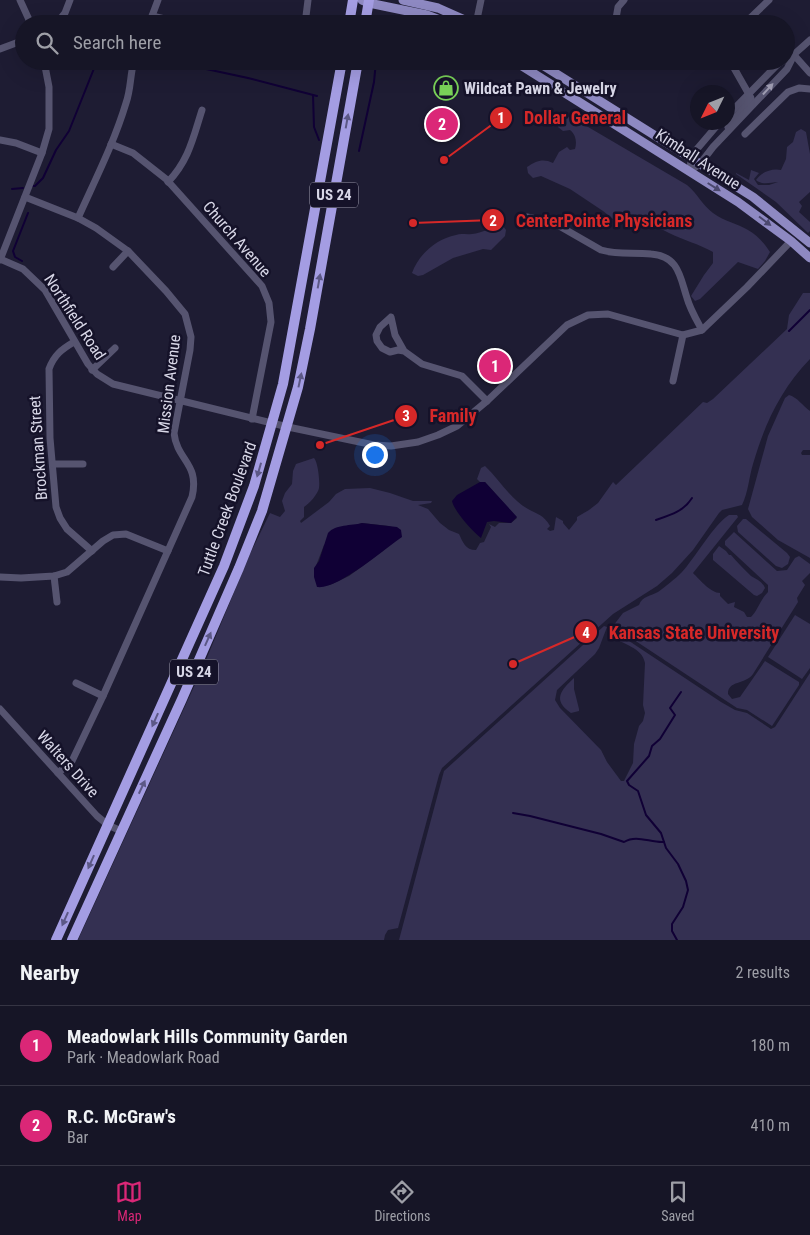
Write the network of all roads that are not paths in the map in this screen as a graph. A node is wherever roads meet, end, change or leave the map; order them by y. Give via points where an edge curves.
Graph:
1 (20, 0) edge
2 (70, 0) edge
3 (158, 0) edge
4 (308, 0) edge
5 (353, 0) edge
6 (403, 0) edge
7 (423, 0) edge
8 (480, 0) edge
9 (624, 0) edge
10 (769, 0) edge
11 (367, 1) edge
12 (438, 8) junction
13 (27, 15) edge
14 (63, 15) edge
15 (152, 15) edge
16 (306, 15) edge
17 (350, 15) edge
18 (366, 15) edge
19 (427, 15) edge
20 (454, 15) edge
21 (477, 15) edge
22 (617, 15) edge
23 (753, 15) edge
24 (810, 40) edge
25 (15, 43) edge
26 (0, 49) edge
27 (795, 54) edge
28 (795, 56) edge
29 (46, 70) edge
30 (132, 70) edge
31 (340, 70) edge
32 (356, 70) edge
33 (528, 70) edge
34 (550, 70) edge
35 (735, 70) edge
36 (772, 70) edge
37 (786, 70) edge
38 (810, 73) edge
39 (810, 89) edge
40 (749, 93) junction
41 (735, 108) edge
42 (202, 110) dead end
43 (713, 130) edge
44 (745, 134) dead end
45 (722, 138) junction
46 (0, 140) edge
47 (111, 144) junction
48 (42, 153) junction
49 (691, 158) junction
50 (700, 164) junction
51 (690, 171) junction
52 (168, 182) junction
53 (25, 197) junction
54 (527, 217) dead end
55 (78, 218) junction
56 (792, 242) junction
57 (810, 243) edge
58 (810, 250) edge
59 (128, 251) junction
60 (810, 258) edge
61 (0, 259) edge
62 (113, 267) dead end
63 (702, 330) junction
64 (683, 335) junction
65 (74, 342) junction
66 (115, 348) dead end
67 (404, 351) junction
68 (92, 370) junction
69 (673, 381) dead end
70 (487, 401) junction
71 (179, 402) junction
72 (252, 419) junction
73 (273, 424) junction
74 (288, 427) junction
75 (53, 464) junction
76 (83, 464) dead end
77 (92, 550) junction
78 (168, 551) junction
79 (54, 576) junction
80 (0, 577) edge
81 (57, 602) dead end
82 (76, 683) dead end
83 (103, 696) junction
84 (0, 709) edge
85 (58, 773) junction
86 (108, 825) junction
87 (121, 831) junction
88 (56, 940) edge
89 (72, 940) edge

1 - 13 street
2 - 14 street
3 - 15 street
4 - 16 street
5 - 17 highway
6 - 12 main road
7 - 12 main road
8 - 21 street
9 - 22 street
10 - 23 street
11 - 18 highway
11 - 19 main road
12 - 20 main road
24 - 27 street
25 - 26 street
28 - 38 street
29 - 48 street via 50,119
30 - 47 street via 126,104
31 - 73 highway, Tuttle Creek Boulevard / US 24 via 295,326
74 -> 32 highway, Tuttle Creek Boulevard / US 24 via 310,329
33 - 51 main road, Kimball Avenue
34 - 49 main road, Kimball Avenue
35 - 40 street
36 - 40 street
45 -> 37 street
39 - 44 street via 788,92
40 - 41 street
40 - 45 street via 748,104 733,119
42 - 52 street via 190,149
43 - 49 street
45 - 50 street
46 - 48 street
47 - 52 street, Church Avenue via 133,153
47 - 55 street
48 - 53 street
49 - 50 main road, Kimball Avenue
49 - 51 street
50 - 51 street
50 - 57 main road, Kimball Avenue via 753,197
51 -> 56 main road, Kimball Avenue
52 - 72 street, Church Avenue via 262,286 269,303 271,322
53 - 55 street, Mission Avenue
53 - 61 street
54 - 63 street via 554,223 601,250 617,254 655,254 669,261 679,271 687,299
55 - 59 street, Mission Avenue
56 - 58 main road via 796,239
56 - 60 main road, Kimball Avenue
56 - 63 street
59 - 62 street
59 - 71 street, Mission Avenue via 179,305 189,324 190,350
61 - 65 street, Northfield Road via 22,269 45,290
63 - 64 street
64 - 69 street
64 - 70 street, Northfield Road via 608,314 588,315 567,325
65 - 68 street, Northfield Road
65 - 75 street, Brockman Street via 58,353 48,369
66 - 68 street
67 - 67 street via 385,350 377,340 380,327 391,317 395,335
67 - 70 street via 422,364 462,376
68 - 71 street, Northfield Road via 113,384
70 - 74 street, Northfield Road via 457,426 438,435 391,446
71 - 72 street, Northfield Road
71 - 78 street, Mission Avenue via 174,439 193,472 194,487
72 - 73 street, Northfield Road
73 - 74 street, Northfield Road
73 -> 86 highway, Tuttle Creek Boulevard / US 24 via 224,566
87 -> 74 highway, Tuttle Creek Boulevard / US 24 via 240,568
75 - 76 street
75 - 77 street, Brockman Street via 56,507 60,518 67,530
77 - 78 street via 113,535 126,534
77 - 79 street via 67,572
78 - 83 street, Mission Avenue
79 - 80 street
79 - 81 street
82 - 83 street
83 - 85 street, Mission Avenue via 72,761
84 - 85 street, Walters Drive
85 - 86 street, Walters Drive
86 - 87 street, Walters Drive
86 -> 88 highway, Tuttle Creek Boulevard / US 24
87 - 89 highway, Tuttle Creek Boulevard / US 24

